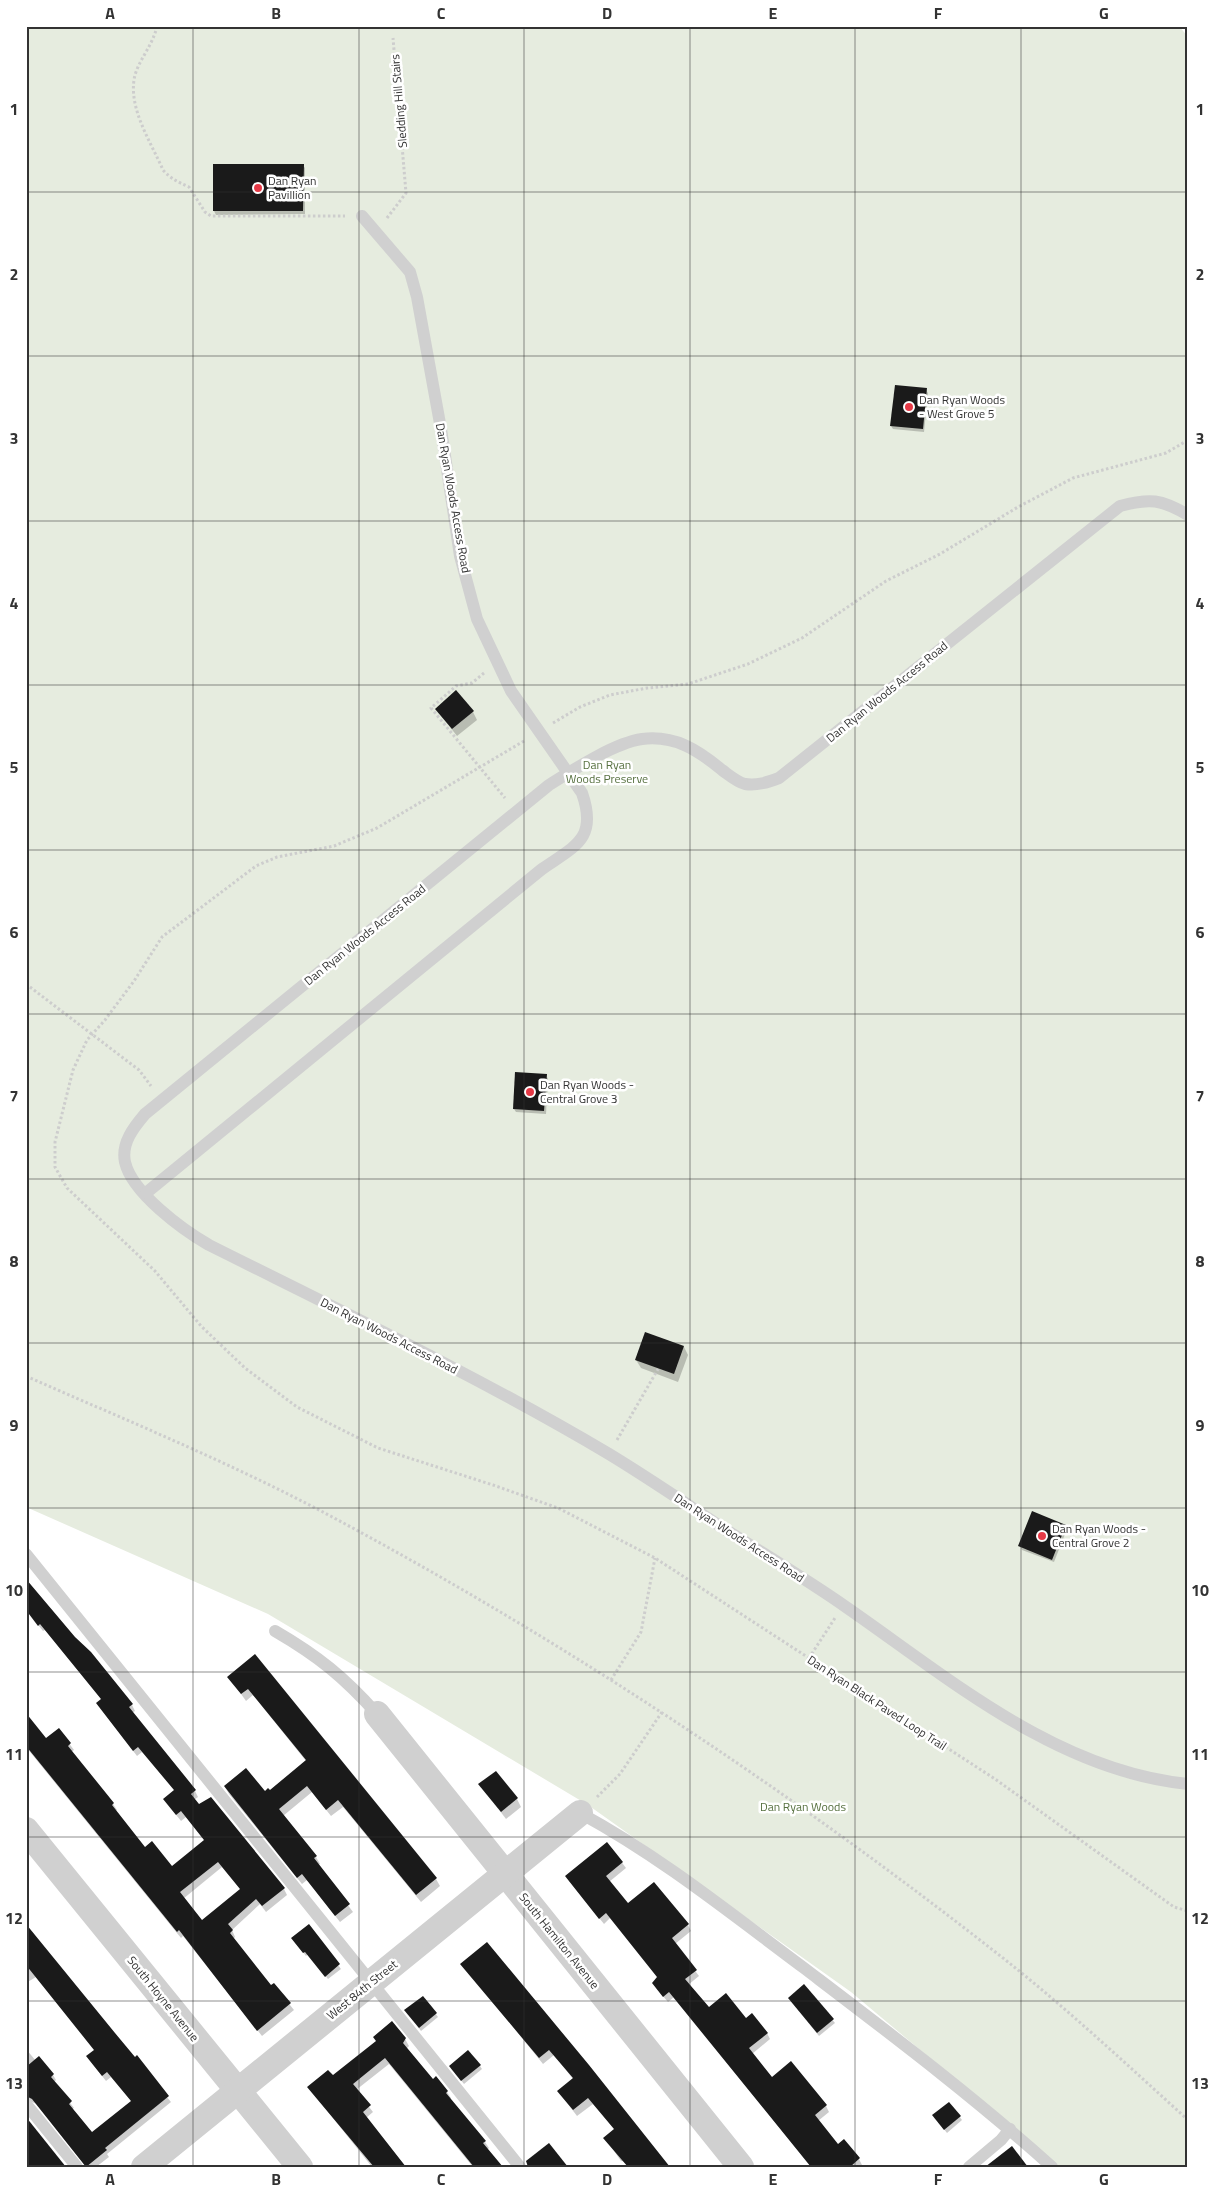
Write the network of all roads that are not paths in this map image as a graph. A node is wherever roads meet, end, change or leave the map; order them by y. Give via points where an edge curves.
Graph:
1 (362, 216) road end
2 (1188, 515) edge
3 (570, 772) junction
4 (146, 1193) junction
5 (26, 1554) edge
6 (275, 1631) dead end
7 (377, 1714) joint
8 (1188, 1784) edge
9 (580, 1813) joint
10 (26, 1830) edge
11 (505, 1874) junction
12 (370, 1983) junction
13 (237, 2091) junction
14 (26, 2104) edge
15 (1010, 2129) junction
16 (77, 2167) edge
17 (144, 2167) edge
18 (300, 2167) edge
19 (520, 2167) edge
20 (741, 2167) edge
21 (969, 2167) edge
22 (1052, 2167) edge

1 - 3 lane, Dan Ryan Woods Access Road via 410,272 415,288 460,556 477,619 511,691 542,738
2 - 3 lane, Dan Ryan Woods Access Road via 1170,505 1143,500 1120,506 779,778 764,784 744,784 700,752 661,738 640,739 618,747
3 - 4 lane via 586,806 587,822 577,846 542,868
3 - 4 lane, Dan Ryan Woods Access Road via 549,785 145,1114 131,1131 125,1146 125,1162 134,1181
4 - 8 lane, Dan Ryan Woods Access Road via 163,1213 209,1244 444,1364 609,1454 844,1605 989,1706 1040,1736 1083,1757
5 - 12 lane
6 - 7 lane via 331,1668
7 - 11 street, South Hamilton Avenue
9 - 11 street, West 84th Street
9 - 15 lane via 670,1867
10 - 13 street, South Hoyne Avenue
11 - 12 street, West 84th Street
11 - 20 street, South Hamilton Avenue
12 - 13 street, West 84th Street
12 - 19 lane
13 - 17 street, West 84th Street
13 - 18 street, South Hoyne Avenue
14 - 16 lane
15 - 21 lane
15 - 22 lane

